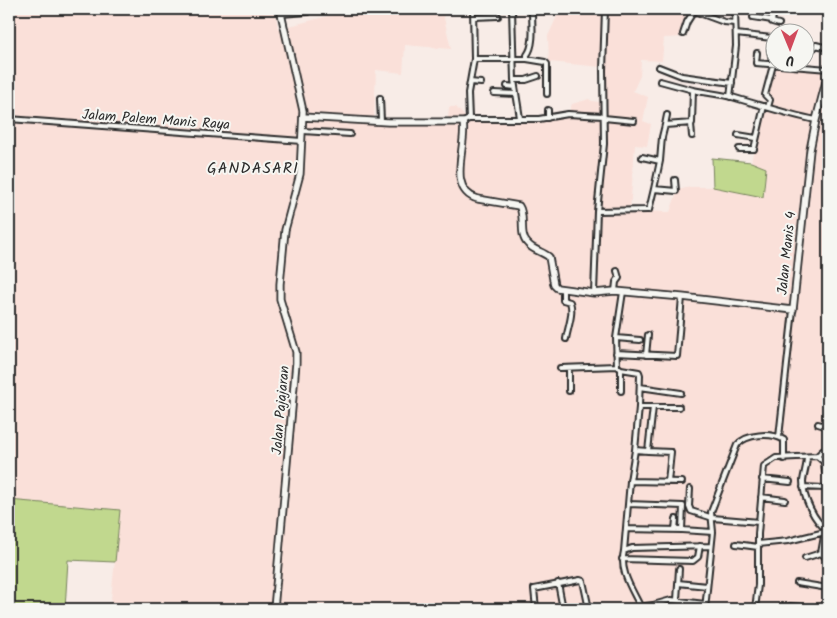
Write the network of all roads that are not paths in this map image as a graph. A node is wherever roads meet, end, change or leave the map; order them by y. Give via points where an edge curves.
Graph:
1 (10, 9) edge
2 (473, 9) edge
3 (512, 9) edge
4 (530, 9) edge
5 (605, 9) edge
6 (736, 9) edge
7 (774, 9) edge
8 (695, 10) edge
9 (281, 11) edge
10 (307, 12) dead end
11 (498, 16) dead end
12 (474, 17) junction
13 (753, 17) dead end
14 (772, 20) joint
15 (9, 21) edge
16 (735, 23) junction
17 (683, 34) dead end
18 (736, 34) junction
19 (764, 37) edge
20 (814, 48) edge
21 (827, 48) edge
22 (757, 53) dead end
23 (513, 58) junction
24 (474, 59) junction
25 (527, 59) junction
26 (764, 63) edge
27 (659, 67) dead end
28 (814, 67) edge
29 (828, 69) edge
30 (771, 72) edge
31 (828, 74) edge
32 (538, 76) dead end
33 (514, 80) junction
34 (660, 81) dead end
35 (470, 82) junction
36 (732, 82) junction
37 (481, 84) dead end
38 (507, 86) dead end
39 (515, 87) junction
40 (693, 90) junction
41 (494, 93) dead end
42 (516, 94) junction
43 (547, 94) dead end
44 (730, 97) junction
45 (380, 98) dead end
46 (766, 106) junction
47 (548, 110) dead end
48 (667, 114) dead end
49 (303, 117) junction
50 (603, 117) junction
51 (520, 118) junction
52 (548, 118) junction
53 (9, 119) edge
54 (634, 120) dead end
55 (816, 120) junction
56 (381, 121) junction
57 (466, 121) junction
58 (691, 124) junction
59 (665, 125) junction
60 (302, 131) junction
61 (350, 134) dead end
62 (692, 136) dead end
63 (738, 136) dead end
64 (756, 138) junction
65 (302, 141) junction
66 (739, 149) dead end
67 (642, 157) dead end
68 (660, 160) junction
69 (675, 180) dead end
70 (654, 189) junction
71 (597, 211) junction
72 (617, 271) dead end
73 (563, 289) junction
74 (615, 291) junction
75 (623, 292) junction
76 (594, 293) junction
77 (682, 297) junction
78 (792, 310) junction
79 (648, 335) dead end
80 (616, 338) junction
81 (566, 339) dead end
82 (640, 340) dead end
83 (616, 353) junction
84 (646, 355) junction
85 (560, 368) dead end
86 (569, 368) junction
87 (619, 368) junction
88 (640, 387) junction
89 (569, 391) dead end
90 (620, 391) dead end
91 (681, 393) dead end
92 (639, 407) junction
93 (653, 407) junction
94 (679, 407) dead end
95 (818, 424) dead end
96 (828, 427) edge
97 (779, 437) junction
98 (828, 446) edge
99 (635, 450) junction
100 (648, 451) junction
101 (817, 456) junction
102 (807, 457) junction
103 (784, 459) junction
104 (828, 474) edge
105 (762, 479) junction
106 (630, 480) junction
107 (668, 482) junction
108 (682, 482) dead end
109 (790, 482) dead end
110 (804, 487) junction
111 (690, 488) dead end
112 (824, 488) dead end
113 (761, 497) junction
114 (785, 500) dead end
115 (628, 504) junction
116 (714, 518) junction
117 (676, 519) dead end
118 (759, 522) junction
119 (626, 529) junction
120 (675, 530) junction
121 (682, 530) junction
122 (826, 531) edge
123 (712, 532) junction
124 (736, 544) dead end
125 (758, 545) junction
126 (700, 546) junction
127 (711, 546) junction
128 (624, 551) junction
129 (821, 553) junction
130 (805, 558) dead end
131 (622, 559) junction
132 (828, 560) edge
133 (679, 570) dead end
134 (558, 583) junction
135 (678, 583) junction
136 (797, 583) dead end
137 (707, 586) junction
138 (828, 589) edge
139 (677, 600) junction
140 (705, 604) junction
141 (640, 606) junction
142 (790, 606) dead end
143 (653, 607) edge
144 (274, 609) edge
145 (536, 609) edge
146 (563, 609) edge
147 (589, 609) edge
148 (622, 609) edge
149 (705, 609) edge
150 (755, 609) edge
151 (825, 609) edge

1 - 15 street
2 - 12 street
3 - 23 street
4 - 25 street via 532,40
5 - 50 street
6 - 16 street
7 - 14 street
8 - 16 street
8 - 17 street
9 - 10 street
9 - 49 street, Jalan Pajajaran
11 - 12 street
12 - 24 street
13 - 14 street
16 - 18 street
18 - 19 street
18 - 36 street
20 - 21 street via 816,45
22 - 26 street via 756,62
23 - 24 street
23 - 25 street
23 - 33 street
24 - 35 street
25 - 43 street via 547,64
27 - 36 street via 682,76
28 - 29 street
30 - 46 street via 765,95 770,100
31 - 55 street, Jalan Manis 4
32 - 33 street
33 - 39 street
34 - 40 street
35 - 37 street
35 - 57 street
36 - 44 street
38 - 39 street
39 - 42 street
40 - 44 street
40 - 58 street
41 - 42 street
42 - 51 street
44 - 46 street
45 - 56 street
46 - 55 street
46 - 64 street
47 - 52 street
48 - 59 street
49 - 56 street
49 - 60 street, Jalan Pajajaran
50 - 52 street via 568,114
50 - 54 street
50 - 71 street via 604,144
51 - 52 street
51 - 57 street
53 - 65 street, Jalam Palem Manis Raya
55 - 78 street, Jalan Manis 4 via 806,179
56 - 57 street
57 - 73 street via 460,172 466,192 473,198 521,208 527,244 549,257 554,285
58 - 59 street
58 - 62 street
59 - 68 street
60 - 61 street
60 - 65 street, Jalan Pajajaran
63 - 64 street
64 - 66 street via 753,149
65 - 144 street, Jalan Pajajaran via 299,182 285,230 280,284 280,299 296,352 296,363
67 - 68 street
68 - 70 street
69 - 70 street via 676,191
70 - 71 street via 647,210
71 - 76 street
72 - 74 street via 619,278
73 - 76 street
73 - 81 street via 562,300 571,303 572,315
74 - 75 street
74 - 76 street
75 - 77 street
75 - 80 street
77 - 78 street
77 - 84 street via 677,356
78 - 97 street, Jalan Manis 4
79 - 84 street
80 - 82 street
80 - 83 street
83 - 84 street
83 - 87 street
85 - 86 street
86 - 87 street
86 - 89 street
87 - 88 street via 639,372
87 - 90 street
88 - 91 street
88 - 92 street
92 - 93 street
92 - 99 street
93 - 94 street
93 - 100 street
95 - 96 street
97 - 103 street, Jalan Manis 4 via 784,440
97 - 116 street via 760,436 738,443 711,510
98 - 101 street
99 - 100 street
99 - 106 street
100 - 107 street via 671,452
101 - 102 street
101 - 104 street via 824,462
102 - 103 street
102 - 110 street
103 - 105 street via 773,459 765,464
105 - 109 street
105 - 113 street
106 - 107 street
106 - 115 street
107 - 108 street
110 - 112 street
110 - 122 street via 815,518
111 - 116 street via 690,510
113 - 114 street
113 - 118 street
115 - 119 street
115 - 121 street via 684,506
116 - 118 street
116 - 123 street
117 - 120 street
118 - 125 street
119 - 120 street
119 - 128 street
120 - 121 street
121 - 123 street
122 - 125 street
122 - 129 street
123 - 127 street
124 - 125 street
125 - 150 street
126 - 127 street
126 - 128 street
126 - 131 street via 693,561
127 - 137 street
128 - 131 street
129 - 130 street
129 - 132 street
131 - 141 street via 624,574
133 - 135 street
134 - 145 street via 534,589
134 - 146 street
134 - 147 street via 582,581
135 - 137 street
135 - 139 street
136 - 138 street
137 - 140 street
138 - 151 street
139 - 140 street
139 - 143 street
140 - 149 street
141 - 143 street
141 - 148 street
142 - 151 street

